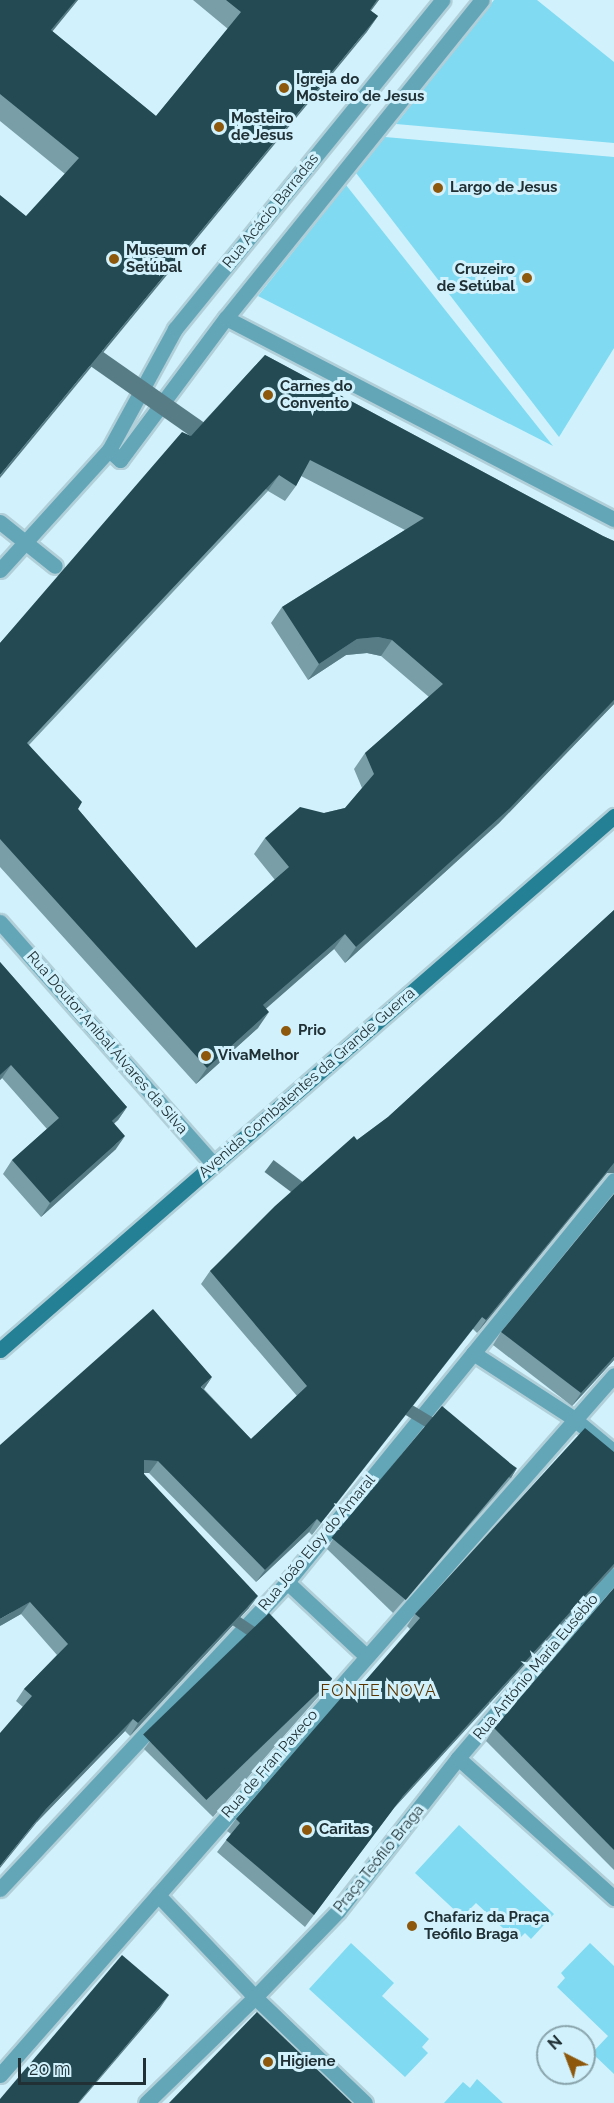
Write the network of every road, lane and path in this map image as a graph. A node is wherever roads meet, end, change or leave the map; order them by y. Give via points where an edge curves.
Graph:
1 (442, 0) edge
2 (482, 0) edge
3 (226, 318) junction
4 (109, 450) junction
5 (614, 519) edge
6 (0, 522) edge
7 (24, 542) junction
8 (55, 566) dead end
9 (0, 570) edge
10 (614, 816) edge
11 (0, 922) edge
12 (213, 1164) junction
13 (614, 1180) edge
14 (0, 1350) edge
15 (473, 1353) junction
16 (614, 1375) edge
17 (573, 1418) junction
18 (614, 1452) edge
19 (614, 1575) edge
20 (287, 1582) junction
21 (365, 1655) junction
22 (458, 1758) junction
23 (0, 1889) edge
24 (158, 1895) junction
25 (614, 1898) edge
26 (255, 1997) junction
27 (0, 2075) edge
28 (146, 2103) edge
29 (365, 2103) edge

1 - 4 street, Rua Acácio Barradas via 175,329
2 - 3 street
3 - 4 street via 120,460
3 - 5 street
4 - 7 street, Rua Acácio Barradas
6 - 7 street
7 - 8 street
7 - 9 street, Rua Acácio Barradas
10 - 12 main road, Avenida Combatentes da Grande Guerra
11 - 12 street, Rua Doutor Aníbal Álvares da Silva
12 - 14 main road, Avenida Combatentes da Grande Guerra
13 - 15 street, Rua João Eloy do Amaral
15 - 17 street
15 - 20 street, Rua João Eloy do Amaral
16 - 17 street, Rua de Fran Paxeco
17 - 18 street
17 - 21 street, Rua de Fran Paxeco
19 - 22 street, Rua António Maria Eusébio
20 - 21 street
20 - 23 street, Rua João Eloy do Amaral via 261,1600
21 - 24 street, Rua de Fran Paxeco
22 - 25 street
22 - 26 street, Praça Teófilo Braga via 338,1911
24 - 26 street
24 - 27 street, Rua de Fran Paxeco
26 - 28 street, Praça Teófilo Braga
26 - 29 street

